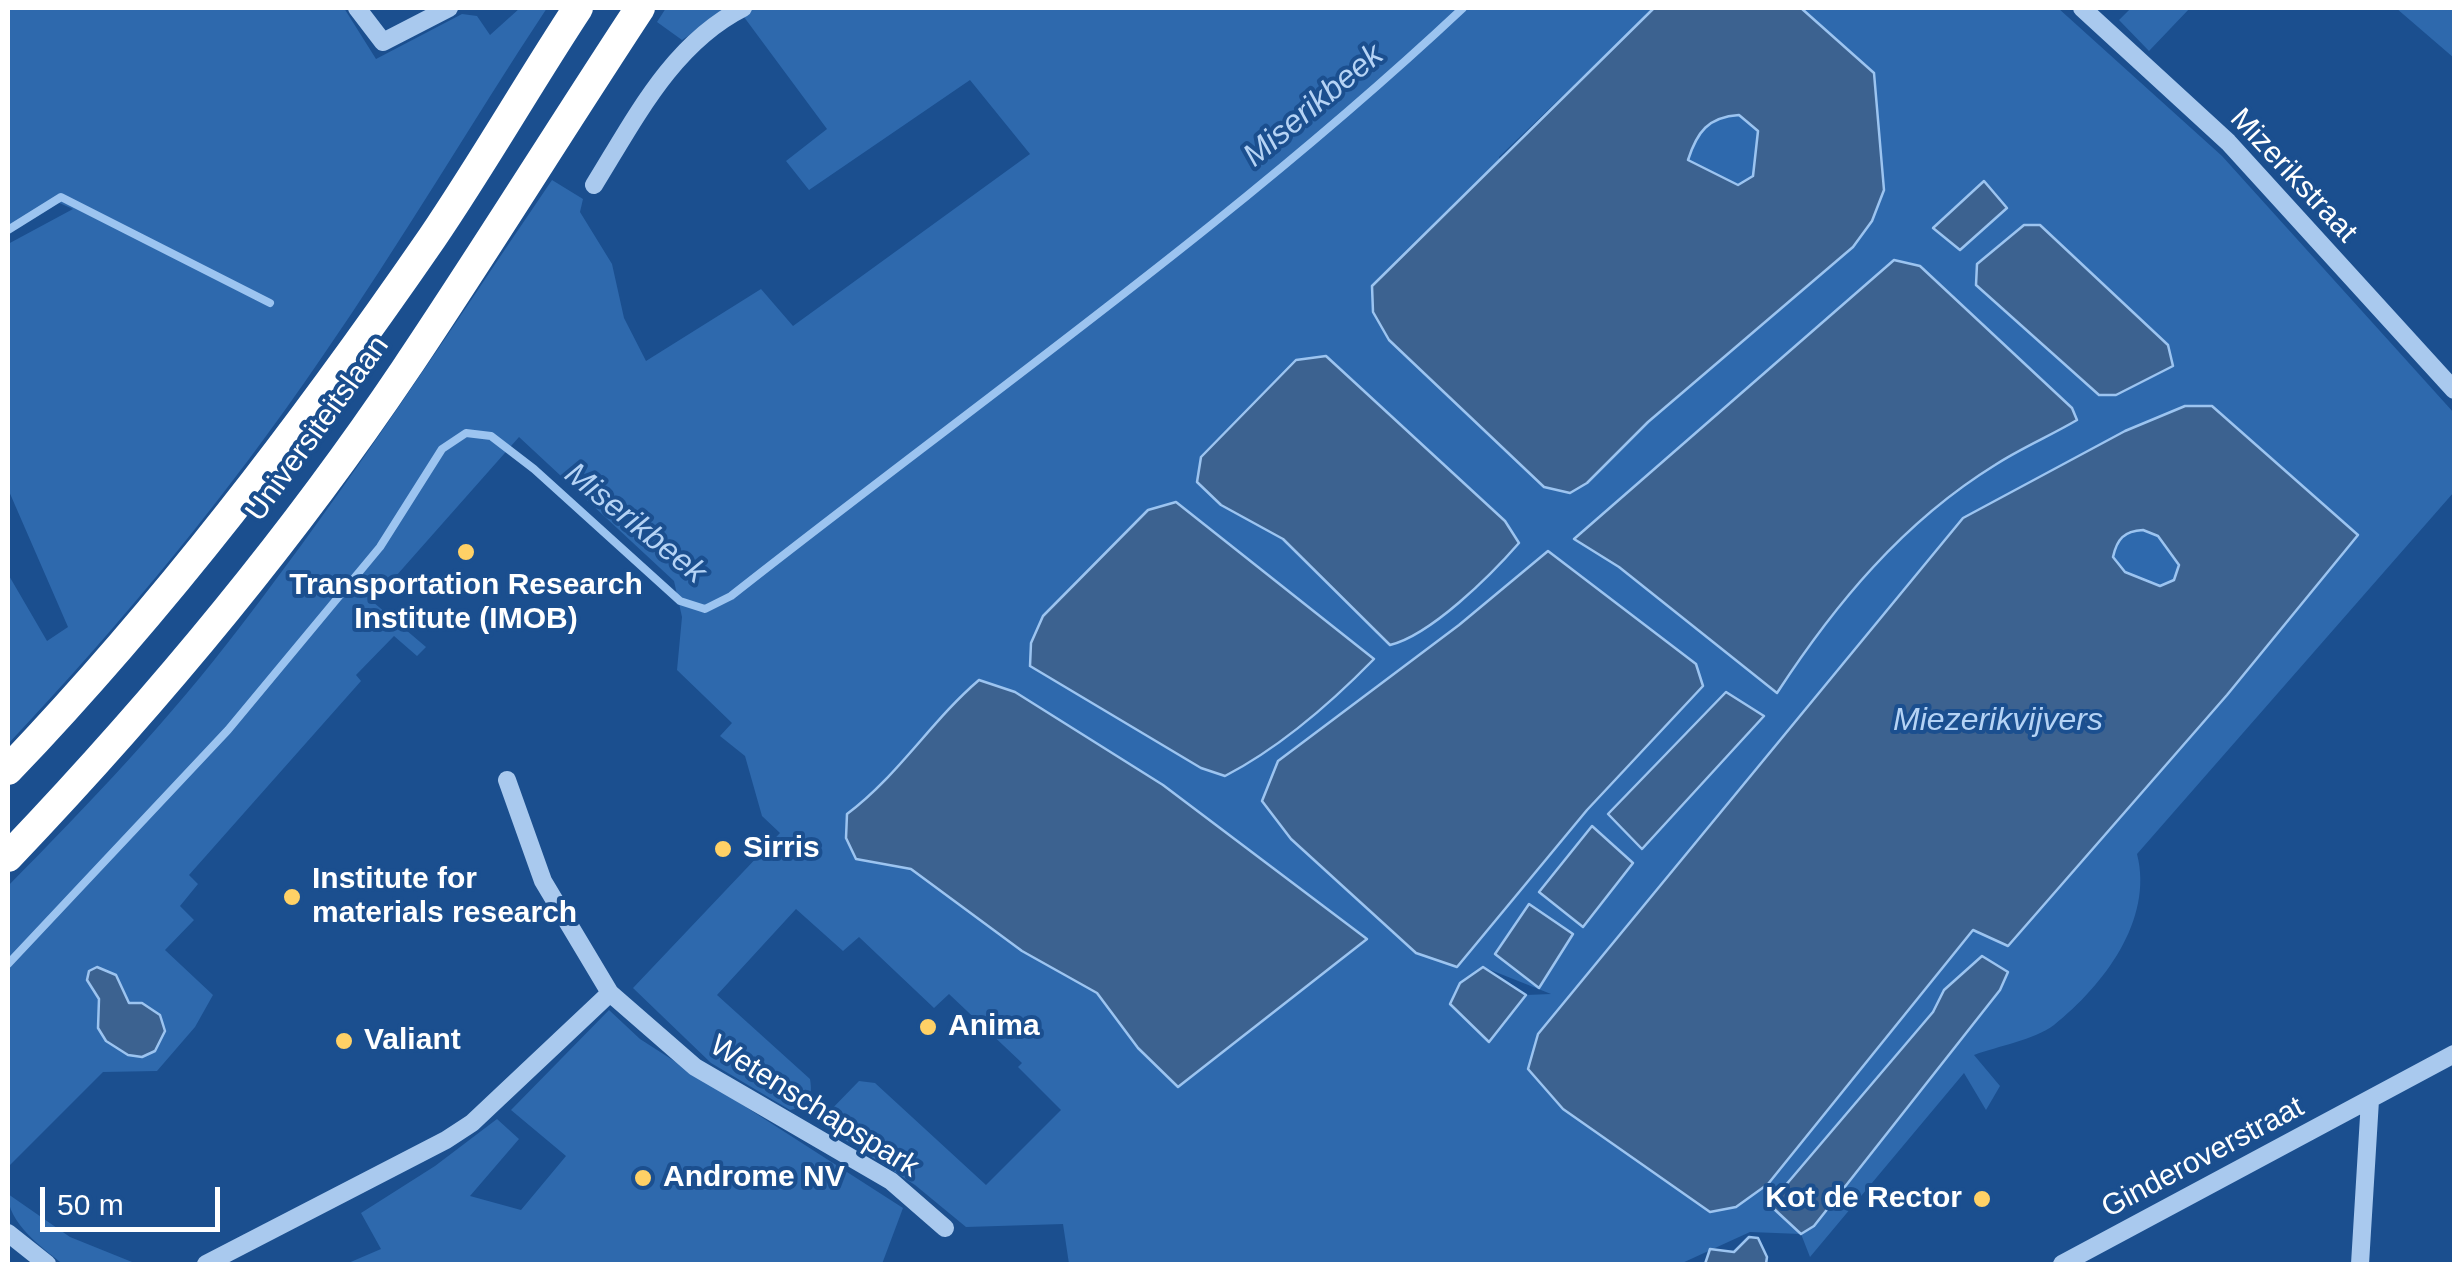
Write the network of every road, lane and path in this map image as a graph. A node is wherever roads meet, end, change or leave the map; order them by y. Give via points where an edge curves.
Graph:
1 (357, 8) edge
2 (450, 8) edge
3 (578, 8) edge
4 (640, 8) edge
5 (744, 8) edge
6 (2082, 8) edge
7 (594, 184) dead end
8 (2454, 390) edge
9 (8, 770) edge
10 (507, 780) dead end
11 (8, 857) edge
12 (610, 993) junction
13 (2454, 1054) edge
14 (2370, 1100) junction
15 (945, 1228) dead end
16 (8, 1233) edge
17 (234, 1258) edge
18 (47, 1264) edge
19 (206, 1264) edge
20 (2062, 1264) edge
21 (2360, 1264) edge

1 - 2 street via 383,42
3 - 9 highway, Universiteitslaan via 434,235 232,514
4 - 11 highway, Universiteitslaan via 404,372 300,516 195,650
5 - 7 street via 699,38 663,76
6 - 8 street, Mizerikstraat via 2228,142
10 - 12 street, Wetenschapspark via 544,881
12 - 15 street, Wetenschapspark via 705,1074 891,1181
12 - 17 street via 472,1123
13 - 14 street, Ginderoverstraat
14 - 20 street, Ginderoverstraat
14 - 21 street
16 - 18 street
17 - 19 street

